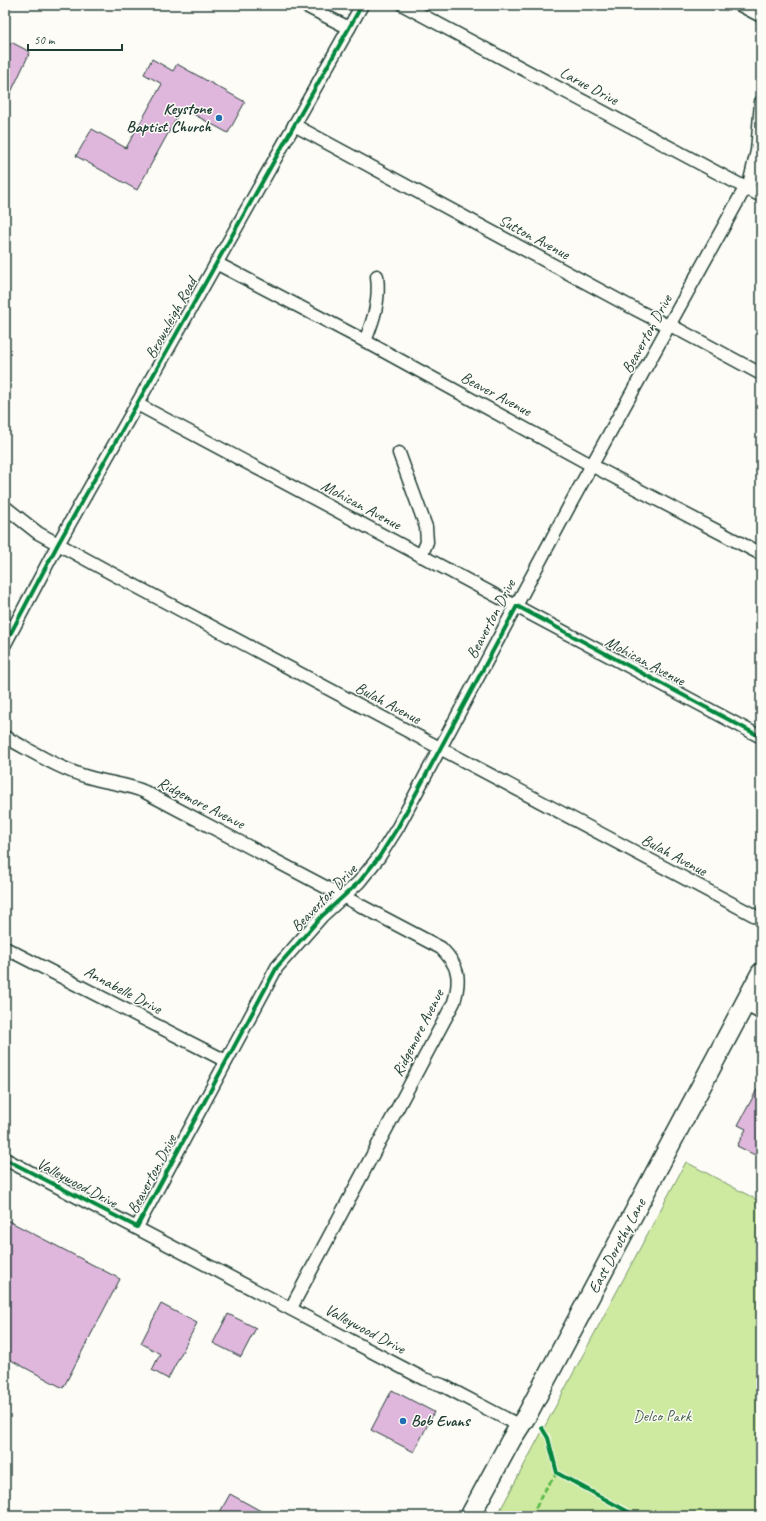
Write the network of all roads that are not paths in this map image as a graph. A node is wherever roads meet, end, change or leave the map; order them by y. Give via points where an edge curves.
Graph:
1 (304, 5) edge
2 (362, 5) edge
3 (403, 5) edge
4 (740, 5) edge
5 (761, 16) edge
6 (349, 28) junction
7 (761, 102) edge
8 (294, 125) junction
9 (748, 189) junction
10 (761, 196) edge
11 (216, 263) junction
12 (377, 276) dead end
13 (670, 325) junction
14 (365, 341) junction
15 (761, 374) edge
16 (137, 404) junction
17 (399, 453) dead end
18 (593, 466) junction
19 (5, 507) edge
20 (58, 544) junction
21 (761, 554) edge
22 (421, 556) junction
23 (517, 606) junction
24 (5, 644) edge
25 (5, 737) edge
26 (761, 737) edge
27 (441, 749) junction
28 (345, 896) junction
29 (761, 919) edge
30 (5, 948) edge
31 (761, 973) edge
32 (744, 1004) junction
33 (761, 1013) edge
34 (226, 1061) junction
35 (5, 1159) edge
36 (137, 1227) junction
37 (291, 1308) junction
38 (520, 1426) junction
39 (470, 1516) edge

1 - 6 street
2 - 6 street, Brownleigh Road
3 - 9 street, Larue Drive
4 - 5 street
6 - 8 street, Brownleigh Road
7 - 9 street, Beaverton Drive via 757,151
8 - 11 street, Brownleigh Road
8 - 13 street, Sutton Avenue via 617,300
9 - 10 street, Larue Drive
9 - 13 street, Beaverton Drive via 743,192
11 - 14 street, Beaver Avenue
11 - 16 street, Brownleigh Road
12 - 14 street via 379,291 375,317
13 - 15 street, Sutton Avenue
13 - 18 street, Beaverton Drive
14 - 18 street, Beaver Avenue
16 - 20 street, Brownleigh Road
16 - 22 street, Mohican Avenue
17 - 22 street via 426,527 427,542
18 - 21 street, Beaver Avenue
18 - 23 street, Beaverton Drive
19 - 20 street, Bulah Avenue via 38,533
20 - 24 street, Brownleigh Road
20 - 27 street, Bulah Avenue
22 - 23 street, Mohican Avenue
23 - 26 street, Mohican Avenue
23 - 27 street, Beaverton Drive
25 - 28 street, Ridgemore Avenue via 73,772 145,792
27 - 28 street, Beaverton Drive via 375,862
27 - 29 street, Bulah Avenue
28 - 34 street, Beaverton Drive via 322,916 278,967
28 - 37 street, Ridgemore Avenue via 441,948 456,968 457,990 454,1002
30 - 34 street, Annabelle Drive
31 - 32 main road, East Dorothy Lane
32 - 33 street
32 - 38 main road, East Dorothy Lane
34 - 36 street, Beaverton Drive
35 - 36 street, Valleywood Drive
36 - 37 street, Valleywood Drive
37 - 38 street, Valleywood Drive via 424,1379 442,1385
38 - 39 main road, East Dorothy Lane

